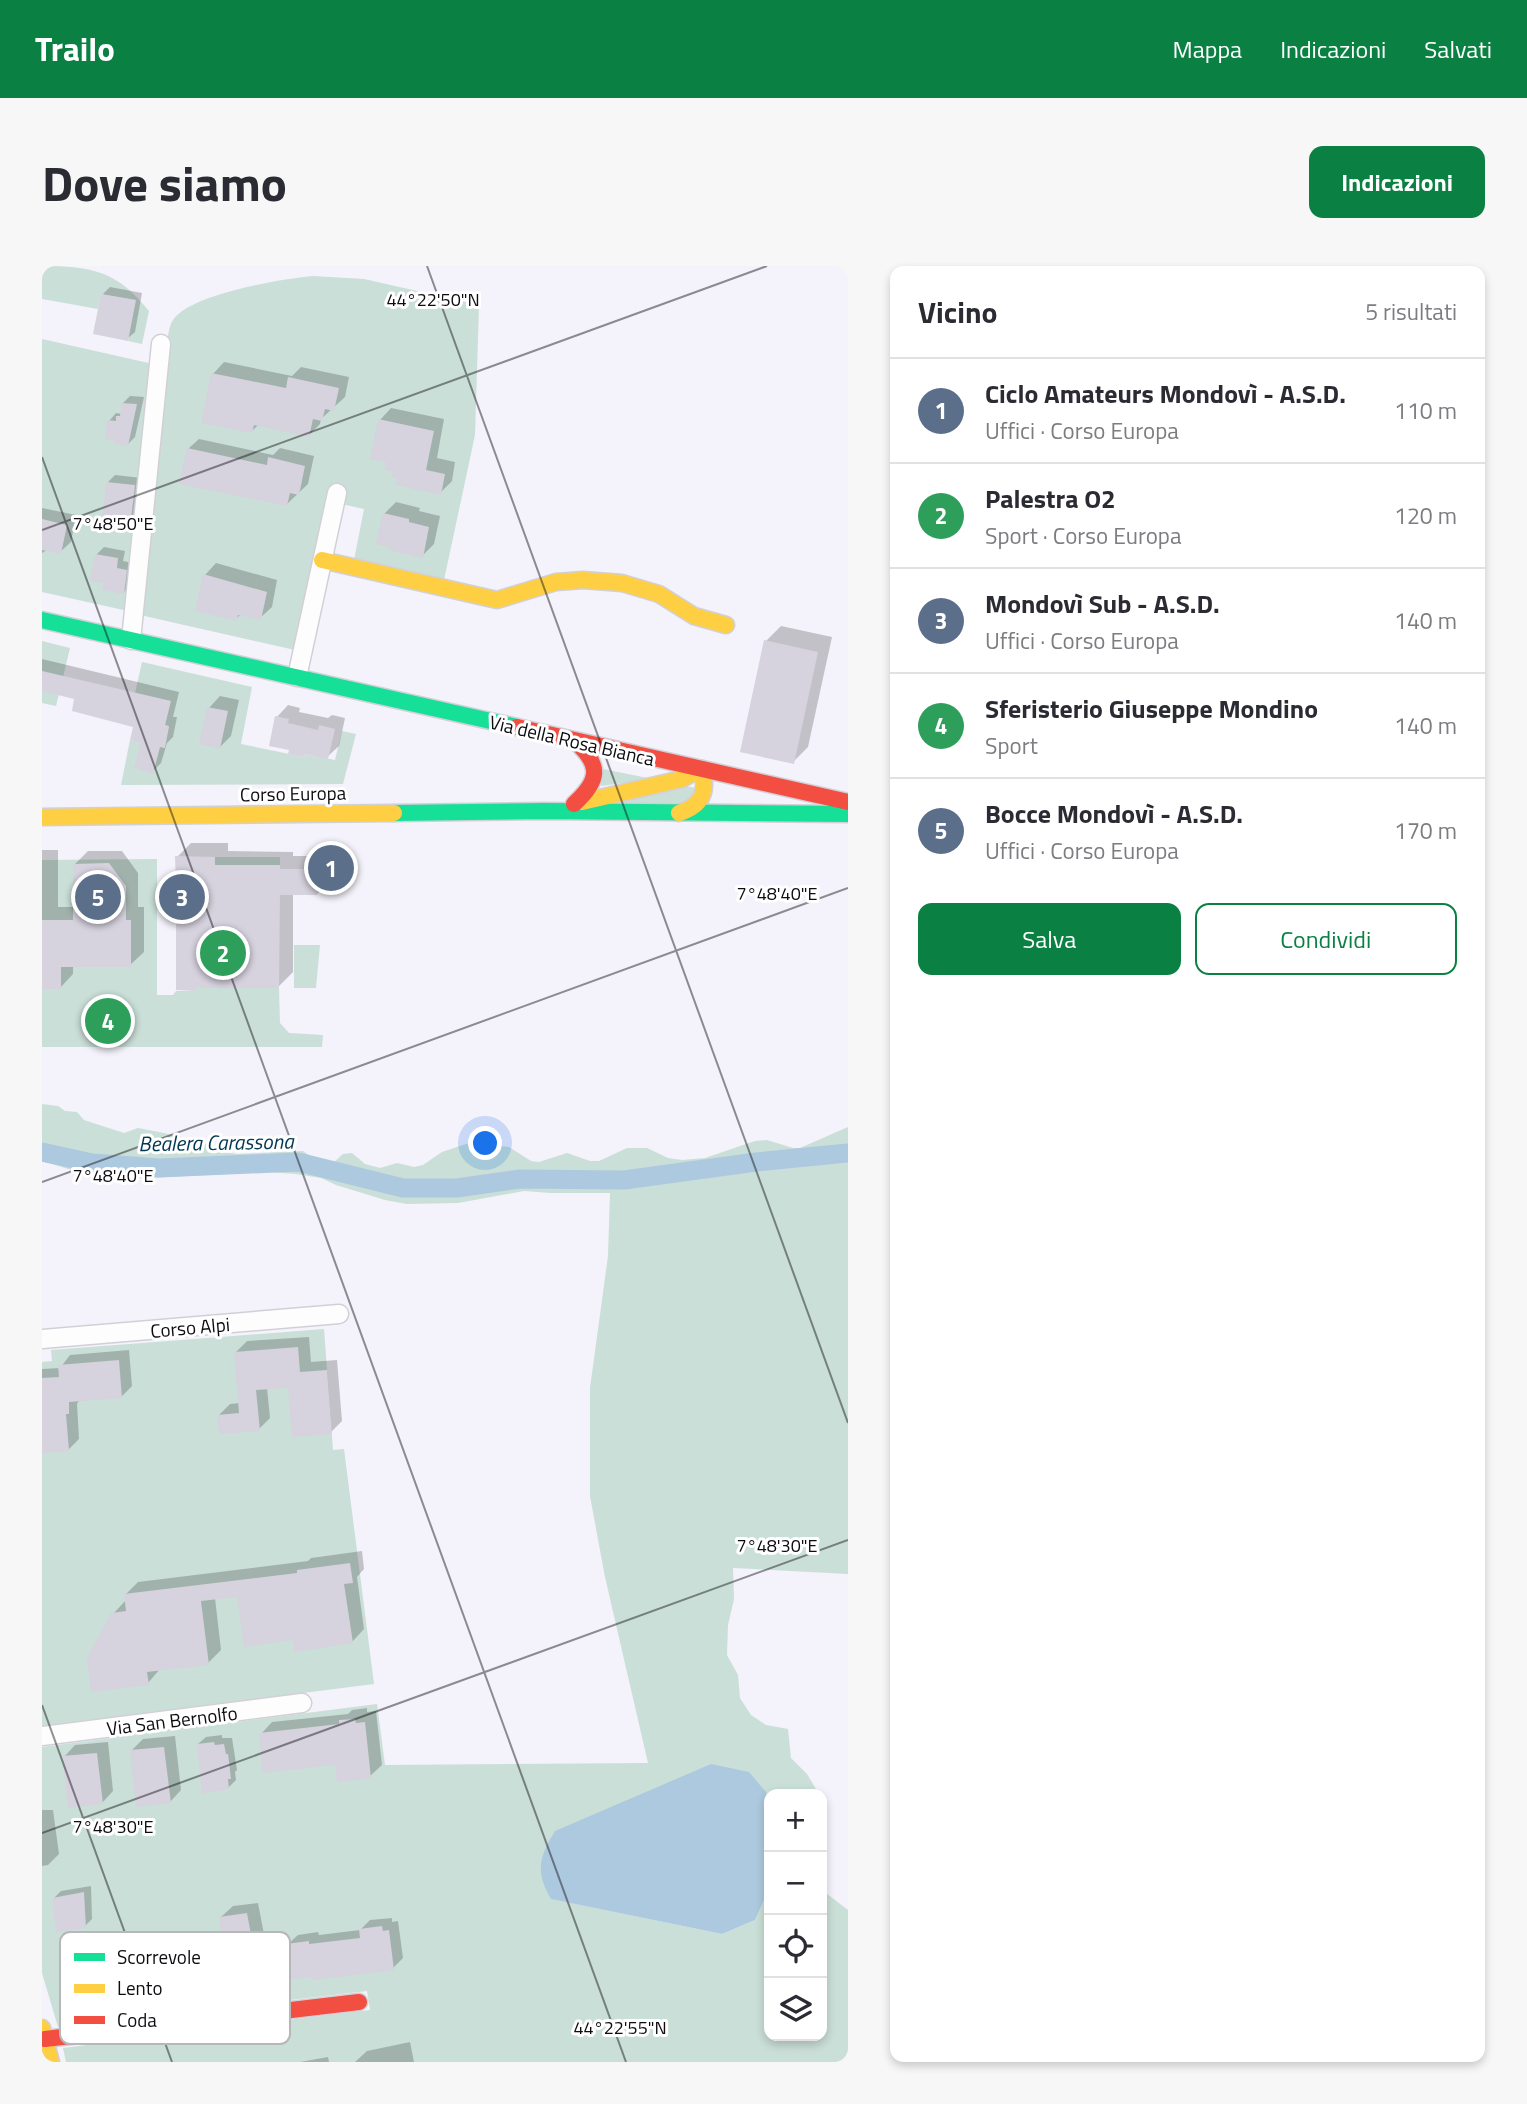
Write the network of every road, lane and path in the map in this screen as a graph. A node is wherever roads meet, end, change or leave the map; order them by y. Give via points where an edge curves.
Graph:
1 (161, 344) dead end
2 (337, 493) dead end
3 (322, 561) junction
4 (42, 620) edge
5 (726, 625) dead end
6 (131, 640) junction
7 (297, 677) junction
8 (576, 742) junction
9 (701, 769) junction
10 (848, 802) edge
11 (574, 804) junction
12 (544, 811) junction
13 (679, 813) junction
14 (848, 814) edge
15 (42, 817) edge
16 (339, 1314) dead end
17 (42, 1339) edge
18 (302, 1703) dead end
19 (42, 1736) edge
20 (359, 2002) dead end
21 (290, 2009) edge
22 (44, 2034) edge
23 (51, 2062) edge

1 - 6 street
2 - 3 street
3 - 5 street via 497,600 556,582 622,583 659,594 694,616
3 - 7 street
4 - 6 street, Via della Rosa Bianca
6 - 7 street, Via della Rosa Bianca
7 - 8 street, Via della Rosa Bianca
8 - 9 street, Via della Rosa Bianca
8 - 11 street via 590,755 595,773 587,794
9 - 10 street, Via della Rosa Bianca
9 - 11 street, Corso Europa via 682,779
9 - 13 street via 704,795 695,807
11 - 12 street, Corso Europa
12 - 13 street, Corso Europa
12 - 15 street, Corso Europa
13 - 14 street, Corso Europa
16 - 17 street, Corso Alpi
18 - 19 street, Via San Bernolfo
20 - 21 street
22 - 23 street

